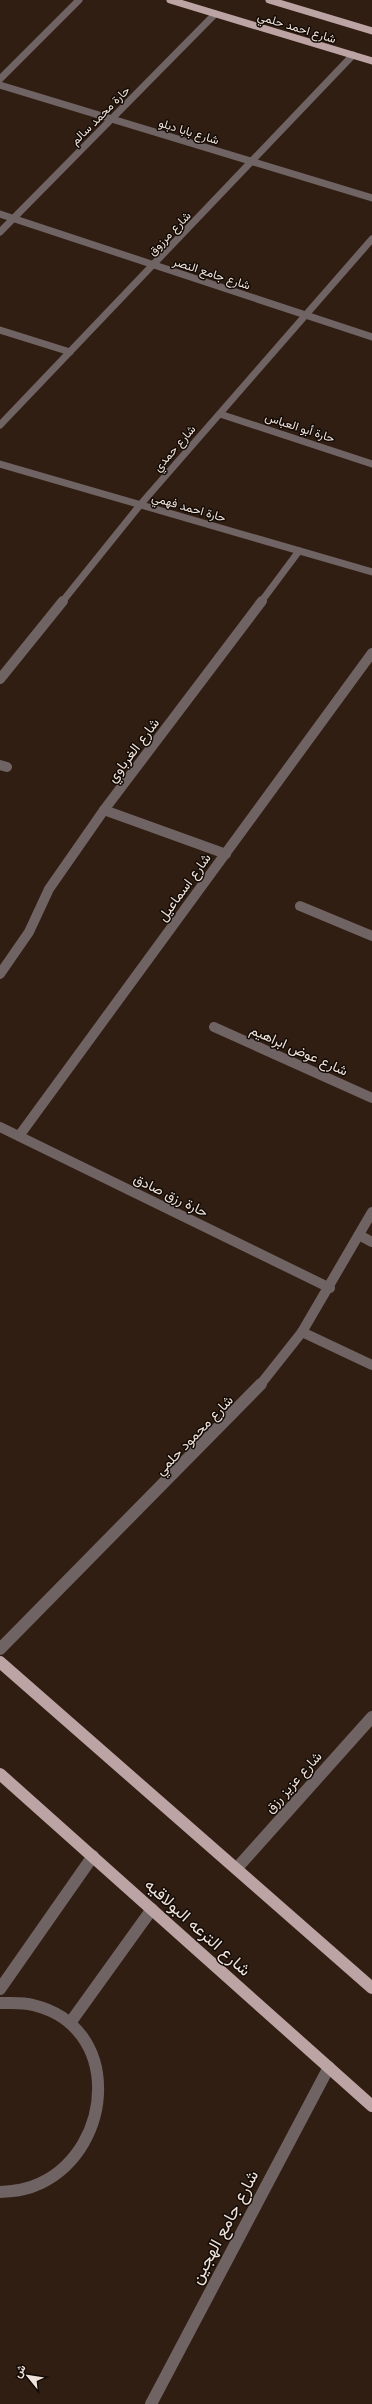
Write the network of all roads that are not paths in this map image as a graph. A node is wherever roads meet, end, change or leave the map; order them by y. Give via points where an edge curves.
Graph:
1 (79, 0) edge
2 (170, 0) edge
3 (269, 0) edge
4 (215, 14) junction
5 (372, 30) edge
6 (354, 55) junction
7 (372, 61) edge
8 (0, 79) edge
9 (0, 85) edge
10 (112, 119) junction
11 (252, 162) junction
12 (372, 198) edge
13 (0, 214) edge
14 (14, 218) junction
15 (0, 232) edge
16 (372, 239) edge
17 (154, 265) junction
18 (306, 315) junction
19 (0, 330) edge
20 (372, 337) edge
21 (70, 352) junction
22 (220, 414) junction
23 (0, 426) edge
24 (0, 464) edge
25 (372, 464) edge
26 (140, 505) junction
27 (299, 551) junction
28 (372, 572) edge
29 (372, 654) edge
30 (0, 679) edge
31 (104, 810) junction
32 (226, 854) junction
33 (300, 906) dead end
34 (372, 936) edge
35 (0, 974) edge
36 (214, 1027) dead end
37 (372, 1098) edge
38 (0, 1127) edge
39 (19, 1136) junction
40 (372, 1212) edge
41 (359, 1236) junction
42 (372, 1242) edge
43 (330, 1288) junction
44 (302, 1332) junction
45 (372, 1365) edge
46 (0, 1649) edge
47 (0, 1662) edge
48 (372, 1717) edge
49 (0, 1774) edge
50 (93, 1856) junction
51 (237, 1868) junction
52 (152, 1909) junction
53 (372, 1988) edge
54 (0, 1989) edge
55 (0, 2003) edge
56 (70, 2023) junction
57 (329, 2067) junction
58 (372, 2106) edge
59 (0, 2192) edge
60 (151, 2404) edge

1 - 8 street
2 - 4 main road, شارع احمد حلمي
3 - 5 main road, شارع احمد حلمي
4 - 6 main road, شارع احمد حلمي
4 - 10 street, حارة محمد سالم
6 - 7 main road, شارع احمد حلمي
6 - 11 street, شارع مرزوق
9 - 10 street, شارع بابا دبلو
10 - 11 street, شارع بابا دبلو
10 - 14 street, حارة محمد سالم
11 - 12 street, شارع بابا دبلو
11 - 17 street, شارع مرزوق
13 - 14 street, شارع جامع النصر
14 - 15 street, حارة محمد سالم
14 - 17 street, شارع جامع النصر
16 - 18 street, شارع حمدي
17 - 18 street, شارع جامع النصر
17 - 21 street, شارع مرزوق
18 - 20 street, شارع جامع النصر
18 - 22 street, شارع حمدي
19 - 21 street
21 - 23 street, شارع مرزوق
22 - 25 street, حارة أبو العباس
22 - 26 street, شارع حمدي
24 - 26 street, حارة احمد فهمي
26 - 27 street, حارة احمد فهمي
26 - 30 street, شارع حمدي
27 - 28 street, حارة احمد فهمي
27 - 31 street, شارع الغرباوي
29 - 32 street, شارع اسماعيل
31 - 32 street
31 - 35 street, شارع الغرباوي via 49,889 29,932
32 - 39 street, شارع اسماعيل
33 - 34 street
36 - 37 street, شارع عوض ابراهيم
38 - 39 street, حارة رزق صادق
39 - 43 street, حارة رزق صادق
40 - 41 street, شارع محمود حلمي
41 - 42 street
41 - 43 street, شارع محمود حلمي
43 - 44 street, شارع محمود حلمي
44 - 45 street
44 - 46 street, شارع محمود حلمي via 234,1415
47 - 51 main road
48 - 51 street, شارع عزيز رزق
49 - 50 main road, شارع الترعه البولاقيه
50 - 52 main road, شارع الترعه البولاقيه
50 - 54 street
51 - 53 main road
52 - 56 street
52 - 57 main road, شارع الترعه البولاقيه
55 - 56 street via 18,2001 46,2009
56 - 59 street via 88,2045 99,2072 100,2102 93,2131 76,2157 53,2177 24,2190
57 - 58 main road, شارع الترعه البولاقيه
57 - 60 street, شارع جامع الهجين

